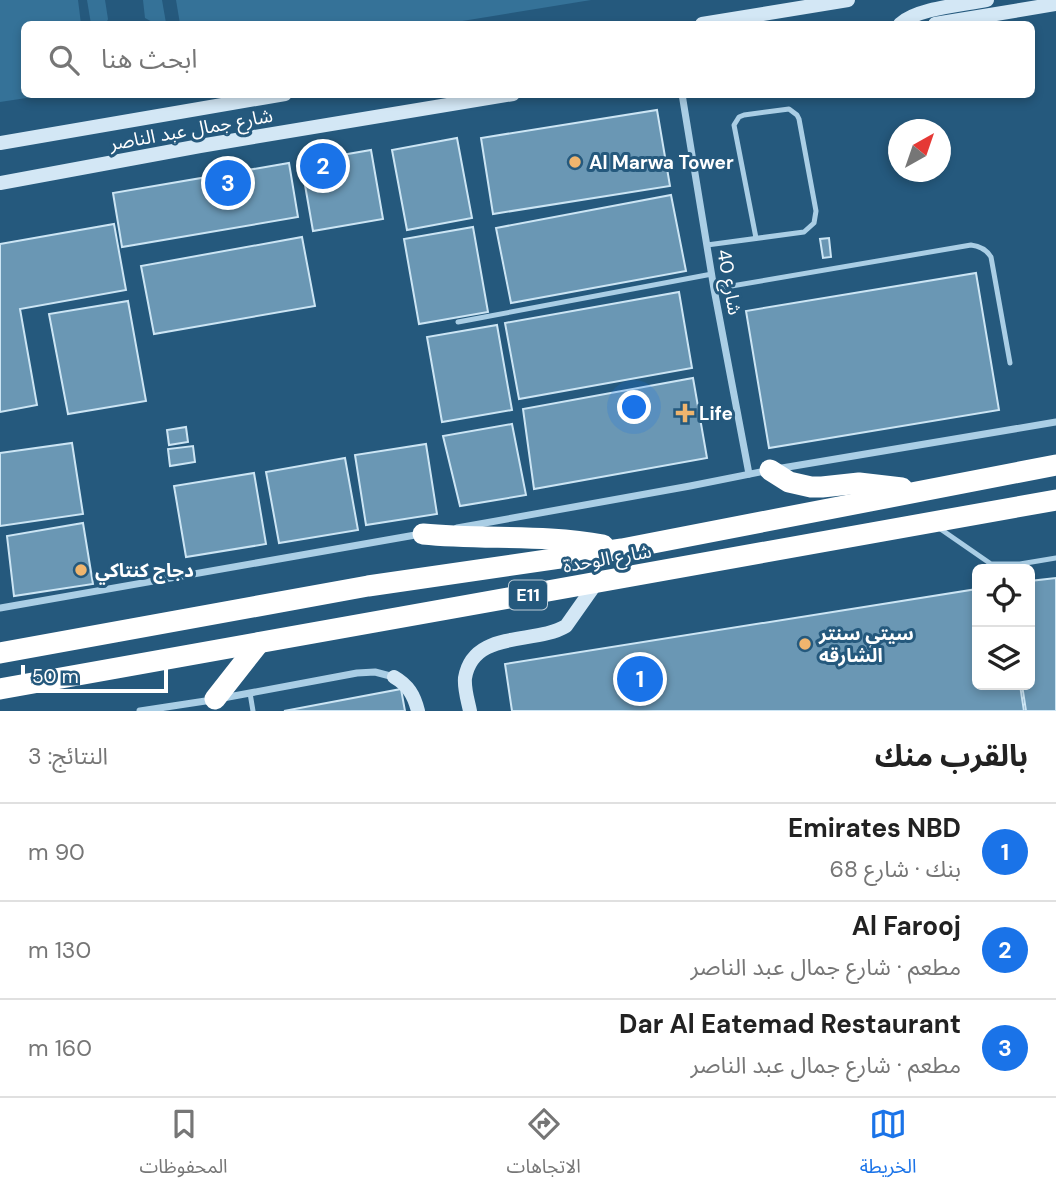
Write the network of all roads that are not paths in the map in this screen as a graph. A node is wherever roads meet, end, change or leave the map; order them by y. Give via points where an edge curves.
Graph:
1 (848, 0) edge
2 (987, 0) edge
3 (1056, 4) edge
4 (720, 21) edge
5 (904, 21) edge
6 (953, 21) edge
7 (262, 98) edge
8 (489, 98) edge
9 (683, 98) edge
10 (0, 143) edge
11 (0, 183) edge
12 (756, 238) junction
13 (707, 245) junction
14 (712, 274) junction
15 (714, 289) junction
16 (458, 322) dead end
17 (1010, 363) dead end
18 (1056, 422) edge
19 (1056, 465) edge
20 (770, 470) junction
21 (749, 474) junction
22 (922, 490) junction
23 (1056, 500) edge
24 (931, 523) junction
25 (423, 534) junction
26 (622, 549) junction
27 (1056, 558) edge
28 (597, 582) junction
29 (0, 608) edge
30 (259, 643) junction
31 (0, 653) edge
32 (394, 677) joint
33 (0, 690) edge
34 (250, 693) junction
35 (215, 699) junction
36 (140, 711) edge
37 (253, 711) edge
38 (418, 711) edge
39 (470, 711) edge

1 - 4 street
2 - 5 street via 911,15
3 - 6 street
7 - 10 street, شارع جمال عبد الناصر
8 - 11 street, شارع جمال عبد الناصر
9 - 13 street, شارع 40
12 - 12 lane via 804,232 816,217 799,119 789,109 744,115 734,125
12 - 13 lane
13 - 14 street, شارع 40
14 - 15 street, شارع 40
14 - 16 lane
15 - 17 lane via 977,246 991,257
15 - 21 street, شارع 40
18 - 20 street
19 - 22 highway, شارع الوحدة / E11
20 - 21 street
20 - 22 highway via 789,482 811,487 859,483
21 - 25 street
22 - 26 highway, شارع الوحدة / E11
23 - 24 highway, شارع الوحدة / E11
24 - 27 lane via 991,564
24 - 28 highway, شارع الوحدة / E11
25 - 26 highway via 558,539
25 - 29 street
26 - 31 highway, شارع الوحدة / E11 via 368,586
28 - 30 highway, شارع الوحدة / E11
28 - 39 street via 562,629 497,643 476,655 466,678
30 - 33 highway, شارع الوحدة / E11
30 - 35 highway
32 - 34 street via 357,673
32 - 38 street via 411,692
34 - 35 street
34 - 37 lane
35 - 36 street

